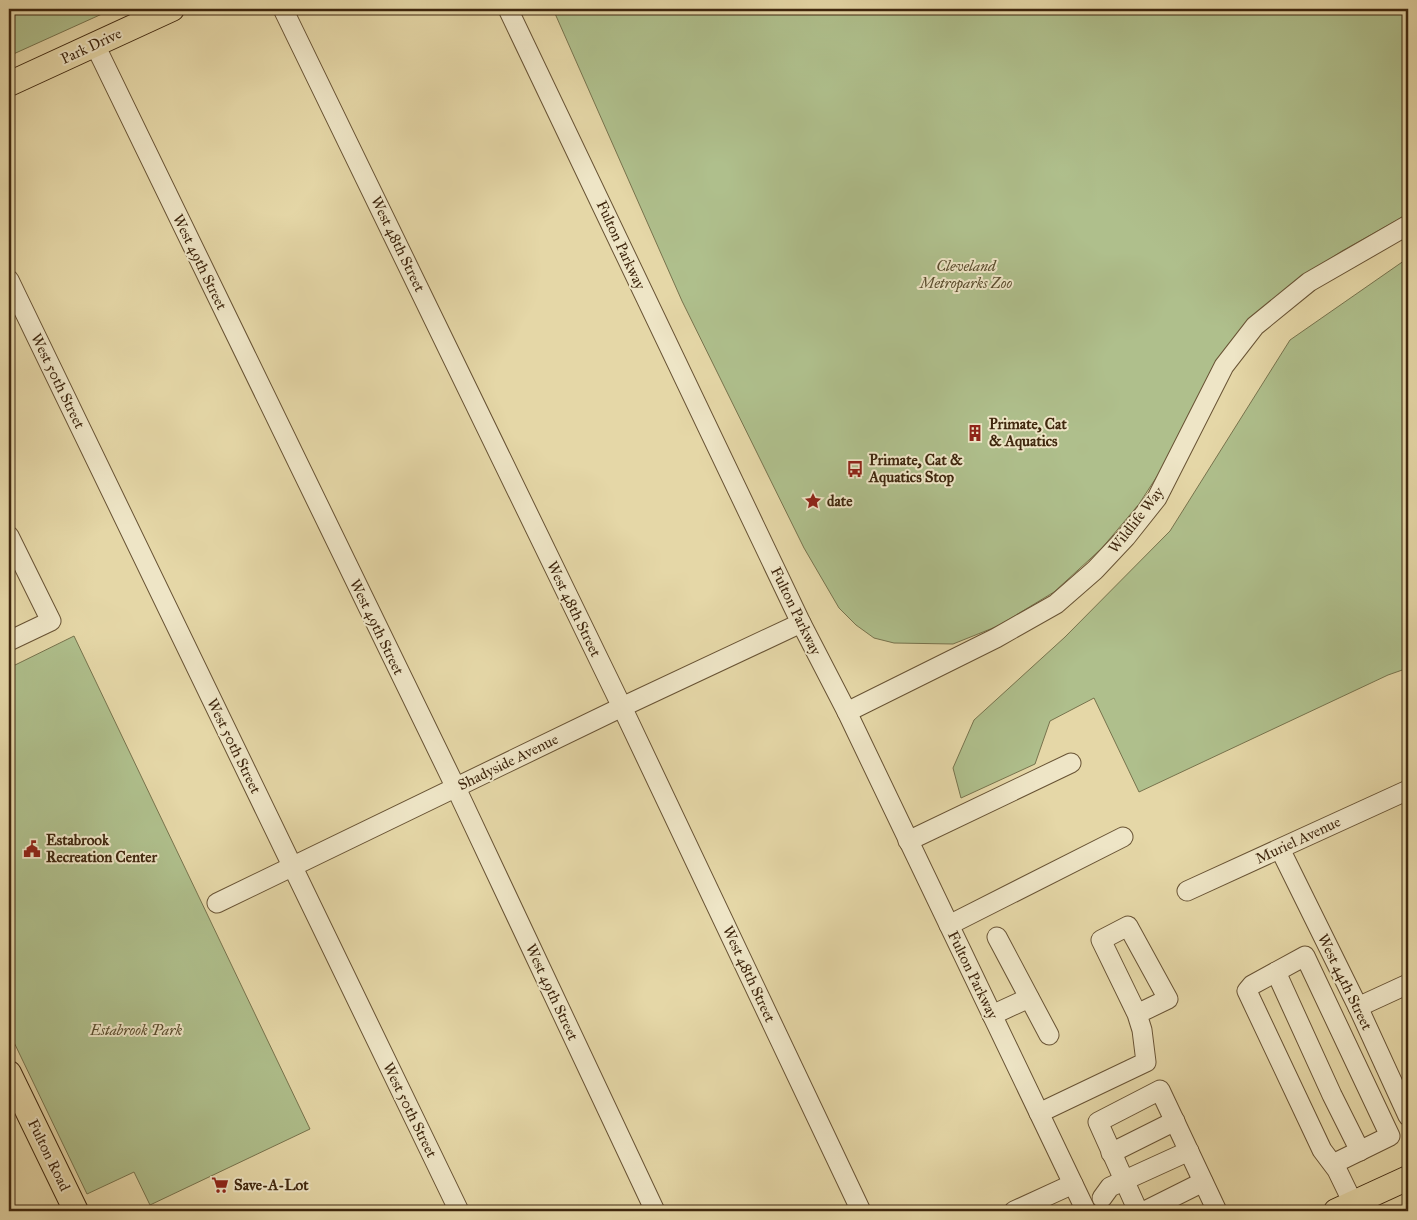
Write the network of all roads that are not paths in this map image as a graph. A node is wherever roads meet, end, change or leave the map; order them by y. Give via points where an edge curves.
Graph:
1 (172, 9) edge
2 (283, 9) edge
3 (508, 9) edge
4 (95, 45) junction
5 (9, 84) edge
6 (1408, 225) edge
7 (9, 280) edge
8 (9, 536) edge
9 (801, 623) junction
10 (9, 642) edge
11 (622, 707) junction
12 (847, 712) junction
13 (1071, 762) dead end
14 (456, 788) junction
15 (1408, 790) edge
16 (1123, 837) dead end
17 (908, 841) junction
18 (1280, 848) junction
19 (293, 868) junction
20 (1187, 891) dead end
21 (217, 903) dead end
22 (949, 926) junction
23 (997, 937) dead end
24 (1276, 972) junction
25 (1408, 984) edge
26 (1029, 998) junction
27 (1358, 1007) junction
28 (1136, 1014) dead end
29 (992, 1015) junction
30 (1049, 1035) dead end
31 (9, 1073) edge
32 (1039, 1112) junction
33 (1408, 1116) edge
34 (1175, 1121) junction
35 (1189, 1151) junction
36 (1360, 1151) junction
37 (1111, 1153) junction
38 (1333, 1164) junction
39 (1408, 1178) edge
40 (1203, 1182) junction
41 (1073, 1184) junction
42 (1126, 1187) junction
43 (1085, 1209) edge
44 (1343, 1209) edge
45 (76, 1211) edge
46 (458, 1211) edge
47 (655, 1211) edge
48 (861, 1211) edge
49 (1014, 1211) edge
50 (1138, 1211) edge
51 (1145, 1211) edge
52 (1217, 1211) edge

1 - 4 main road, Park Drive
2 - 11 street, West 48th Street
3 - 9 street, Fulton Parkway
4 - 5 main road, Park Drive
4 - 14 street, West 49th Street
6 - 12 street, Wildlife Way via 1308,282 1255,326 1224,366 1156,498 1095,570 1056,604 996,638
7 - 19 street, West 50th Street
8 - 10 street via 51,621
9 - 11 street, Shadyside Avenue
9 - 12 street, Fulton Parkway
11 - 14 street, Shadyside Avenue
11 - 48 street, West 48th Street
12 - 17 street, Fulton Parkway
13 - 17 street
14 - 19 street, Shadyside Avenue
14 - 47 street, West 49th Street
15 - 18 street, Muriel Avenue
16 - 22 street
17 - 22 street, Fulton Parkway
18 - 20 street, Muriel Avenue
18 - 27 street, West 44th Street
19 - 21 street, Shadyside Avenue
19 - 46 street, West 50th Street
22 - 29 street, Fulton Parkway
23 - 26 street
24 - 36 street
24 - 36 street via 1305,956 1390,1136
24 - 38 street via 1247,991 1322,1150
25 - 27 street
26 - 29 street
26 - 30 street
27 - 33 street, West 44th Street
28 - 32 street via 1142,1030 1146,1062
29 - 32 street, Fulton Parkway
31 - 45 main road, Fulton Road
32 - 41 street, Fulton Parkway
34 - 35 street
34 - 37 street
34 - 37 street via 1160,1090 1098,1122
35 - 40 street
35 - 42 street
36 - 38 street
37 - 42 street
38 - 44 street
39 - 44 main road
40 - 51 street
40 - 52 street
41 - 43 street, Fulton Parkway
41 - 49 street
42 - 43 street via 1115,1200 1102,1198
42 - 50 street

